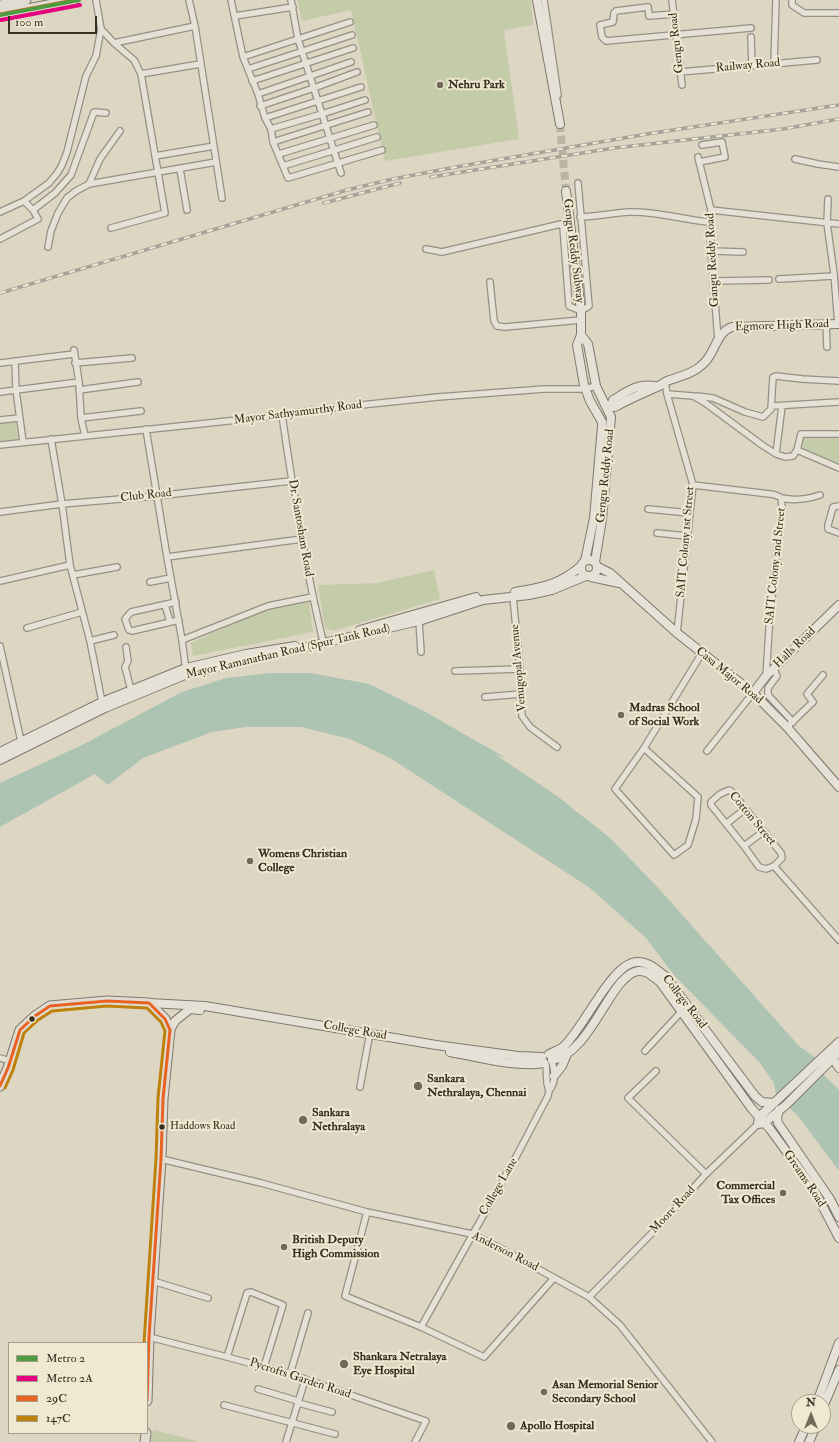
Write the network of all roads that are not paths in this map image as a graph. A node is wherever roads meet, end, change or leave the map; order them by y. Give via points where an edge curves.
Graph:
1 (26, 0) edge
2 (74, 0) edge
3 (96, 0) edge
4 (189, 0) edge
5 (231, 0) edge
6 (291, 0) edge
7 (537, 0) edge
8 (544, 0) edge
9 (672, 0) edge
10 (776, 0) edge
11 (792, 0) edge
12 (0, 5) edge
13 (293, 7) junction
14 (839, 13) edge
15 (0, 14) edge
16 (674, 14) junction
17 (235, 16) junction
18 (350, 22) dead end
19 (194, 26) junction
20 (751, 28) dead end
21 (101, 29) junction
22 (677, 34) junction
23 (352, 35) dead end
24 (751, 37) dead end
25 (298, 39) junction
26 (114, 43) junction
27 (353, 48) dead end
28 (302, 51) junction
29 (243, 57) junction
30 (817, 60) dead end
31 (351, 62) dead end
32 (200, 64) junction
33 (306, 64) junction
34 (774, 64) junction
35 (752, 66) junction
36 (248, 69) junction
37 (357, 72) dead end
38 (680, 72) junction
39 (141, 74) junction
40 (309, 76) junction
41 (252, 81) junction
42 (682, 85) dead end
43 (361, 87) dead end
44 (314, 88) junction
45 (258, 94) junction
46 (558, 95) dead end
47 (365, 100) dead end
48 (318, 101) junction
49 (260, 106) junction
50 (368, 112) dead end
51 (106, 113) dead end
52 (322, 114) junction
53 (265, 118) junction
54 (560, 124) tunnel mouth
55 (325, 125) junction
56 (374, 125) dead end
57 (270, 130) junction
58 (120, 131) dead end
59 (377, 137) dead end
60 (330, 138) junction
61 (273, 142) junction
62 (702, 145) dead end
63 (214, 146) junction
64 (334, 150) junction
65 (382, 150) dead end
66 (279, 154) junction
67 (155, 156) junction
68 (795, 159) dead end
69 (216, 162) junction
70 (338, 162) junction
71 (283, 166) junction
72 (839, 167) edge
73 (180, 168) junction
74 (157, 172) junction
75 (341, 173) dead end
76 (578, 183) dead end
77 (89, 184) junction
78 (566, 191) tunnel mouth
79 (222, 198) dead end
80 (828, 199) dead end
81 (24, 201) junction
82 (33, 210) junction
83 (187, 210) dead end
84 (711, 210) junction
85 (0, 212) edge
86 (580, 217) junction
87 (710, 222) junction
88 (827, 223) junction
89 (839, 224) edge
90 (111, 228) dead end
91 (0, 239) edge
92 (48, 247) dead end
93 (426, 249) dead end
94 (711, 251) junction
95 (744, 252) dead end
96 (836, 273) edge
97 (779, 279) dead end
98 (769, 280) dead end
99 (714, 281) junction
100 (490, 282) dead end
101 (581, 316) junction
102 (826, 324) junction
103 (838, 324) edge
104 (581, 335) junction
105 (718, 340) junction
106 (827, 347) dead end
107 (132, 358) dead end
108 (14, 361) junction
109 (75, 362) junction
110 (0, 363) edge
111 (839, 381) edge
112 (79, 382) junction
113 (138, 382) dead end
114 (662, 384) junction
115 (596, 386) junction
116 (584, 389) junction
117 (16, 390) junction
118 (79, 390) junction
119 (0, 392) edge
120 (667, 394) junction
121 (693, 396) junction
122 (839, 402) edge
123 (772, 406) junction
124 (782, 406) junction
125 (610, 408) junction
126 (141, 411) dead end
127 (282, 415) junction
128 (19, 418) junction
129 (81, 418) junction
130 (599, 418) junction
131 (0, 420) edge
132 (146, 430) junction
133 (839, 434) edge
134 (85, 436) junction
135 (51, 439) junction
136 (22, 442) junction
137 (0, 445) edge
138 (798, 450) junction
139 (776, 454) junction
140 (839, 468) edge
141 (291, 481) junction
142 (693, 485) junction
143 (820, 495) dead end
144 (156, 496) junction
145 (781, 498) junction
146 (62, 504) junction
147 (839, 506) edge
148 (648, 509) dead end
149 (0, 512) edge
150 (690, 513) junction
151 (657, 533) dead end
152 (839, 533) edge
153 (687, 536) junction
154 (302, 539) junction
155 (167, 557) junction
156 (583, 563) junction
157 (596, 564) junction
158 (70, 565) junction
159 (117, 568) dead end
160 (73, 575) junction
161 (588, 576) junction
162 (171, 578) junction
163 (0, 581) edge
164 (150, 582) dead end
165 (620, 584) junction
166 (513, 597) junction
167 (312, 598) junction
168 (176, 602) junction
169 (165, 605) junction
170 (839, 605) edge
171 (82, 612) junction
172 (179, 620) junction
173 (419, 621) junction
174 (170, 622) junction
175 (27, 628) dead end
176 (677, 633) junction
177 (114, 635) dead end
178 (182, 640) junction
179 (90, 641) junction
180 (323, 641) junction
181 (0, 646) edge
182 (126, 647) dead end
183 (421, 652) dead end
184 (702, 653) junction
185 (520, 669) junction
186 (774, 669) junction
187 (455, 671) dead end
188 (186, 672) junction
189 (823, 675) dead end
190 (765, 677) junction
191 (131, 690) junction
192 (751, 691) junction
193 (522, 694) junction
194 (485, 697) dead end
195 (762, 702) junction
196 (104, 705) junction
197 (790, 724) junction
198 (22, 741) junction
199 (557, 747) dead end
200 (644, 748) junction
201 (707, 751) dead end
202 (0, 752) edge
203 (0, 760) edge
204 (839, 787) edge
205 (745, 809) junction
206 (726, 824) junction
207 (763, 832) junction
208 (744, 846) junction
209 (774, 866) junction
210 (839, 940) edge
211 (149, 1003) junction
212 (681, 1012) junction
213 (170, 1030) junction
214 (369, 1038) junction
215 (839, 1042) edge
216 (645, 1051) dead end
217 (839, 1052) edge
218 (567, 1054) junction
219 (0, 1058) edge
220 (547, 1060) junction
221 (10, 1061) junction
222 (832, 1062) edge
223 (656, 1071) dead end
224 (554, 1076) junction
225 (0, 1086) edge
226 (360, 1087) dead end
227 (549, 1091) junction
228 (778, 1104) junction
229 (761, 1121) junction
230 (161, 1159) junction
231 (706, 1174) junction
232 (368, 1212) junction
233 (839, 1217) edge
234 (472, 1234) junction
235 (839, 1238) edge
236 (554, 1278) junction
237 (152, 1281) junction
238 (588, 1297) junction
239 (208, 1298) dead end
240 (308, 1313) dead end
241 (421, 1327) junction
242 (149, 1337) junction
243 (839, 1343) edge
244 (227, 1356) junction
245 (264, 1367) junction
246 (148, 1369) edge
247 (839, 1370) edge
248 (290, 1374) junction
249 (305, 1380) junction
250 (258, 1389) dead end
251 (821, 1394) edge
252 (829, 1394) edge
253 (298, 1402) junction
254 (224, 1405) dead end
255 (332, 1412) dead end
256 (292, 1423) junction
257 (334, 1434) dead end
258 (286, 1442) edge
259 (415, 1442) edge
260 (712, 1442) edge

1 - 12 main road
2 - 15 main road
3 - 21 street
4 - 19 street
5 - 17 street
6 - 13 street
7 - 54 main road
8 - 46 street
9 - 16 street, Gengu Road
10 - 34 street
11 - 14 street via 792,5 804,13
13 - 17 street
13 - 25 street
16 - 22 street, Gengu Road
16 - 22 street via 649,16 648,7 616,11 612,22 600,25 600,28 606,41
17 - 29 street
18 - 25 street
19 - 26 street
19 - 32 street
20 - 22 street
21 - 26 street
21 - 81 street via 96,56 86,76 62,165 49,183
22 - 38 street, Gengu Road
23 - 28 street
24 - 35 street
25 - 28 street
25 - 29 street
26 - 39 street via 134,60
27 - 33 street
28 - 33 street
28 - 36 street
29 - 36 street
30 - 34 street, Railway Road
31 - 40 street
32 - 39 street
32 - 63 street
33 - 40 street
33 - 41 street
34 - 35 street, Railway Road
35 - 38 street, Railway Road
36 - 41 street
37 - 44 street
38 - 42 street, Gengu Road
39 - 67 street
40 - 44 street
40 - 45 street
41 - 45 street
43 - 48 street
44 - 48 street
44 - 49 street
45 - 49 street
47 - 52 street
48 - 52 street
48 - 53 street
49 - 53 street
50 - 55 street
51 - 82 street via 94,112 71,175 55,193
52 - 55 street
52 - 57 street
53 - 57 street
55 - 60 street
55 - 61 street
56 - 60 street
57 - 61 street
58 - 77 street via 100,159
59 - 64 street
60 - 64 street
60 - 66 street
61 - 66 street
62 - 84 street, Gangu Reddy Road via 722,142 725,157 698,159
63 - 67 street
63 - 69 street
64 - 70 street
64 - 71 street
65 - 70 street
66 - 71 street
67 - 74 street
68 - 72 street
69 - 73 street
69 - 79 street
70 - 71 street via 288,178
70 - 75 street
73 - 74 street
73 - 83 street
74 - 77 street
74 - 90 street via 165,213
76 - 86 street
77 - 92 street via 67,198 51,231
78 - 101 main road, Gengu Reddy Subway
80 - 88 street
81 - 82 street
81 - 85 street
82 - 91 street via 38,219
84 - 87 street, Gangu Reddy Road
84 - 88 street
86 - 87 street via 631,212
86 - 101 street via 589,306
87 - 94 street, Gangu Reddy Road
88 - 89 street
88 - 96 street
93 - 101 street via 442,252 561,224 570,306
94 - 95 street
94 - 99 street, Gangu Reddy Road
96 - 97 street
96 - 103 street
98 - 99 street
99 - 105 street, Gangu Reddy Road
100 - 101 street via 494,321 497,326
101 - 104 main road, Gengu Reddy Road
102 - 103 main road, Egmore High Road
102 - 105 main road, Egmore High Road via 732,327
102 - 106 street
104 - 115 main road via 588,344
104 - 116 main road, Gengu Reddy Road via 577,345
105 - 114 main road, Egmore High Road via 704,364 693,372
107 - 109 street
108 - 109 street via 74,352
108 - 110 street
108 - 117 street
109 - 112 street
111 - 123 street via 773,377
112 - 117 street
112 - 118 street
113 - 118 street
114 - 120 street, SAIT Colony 1st Street
114 - 125 main road via 634,386 613,400
115 - 116 street, Mayor Sathyamurthy Road
115 - 125 main road
116 - 127 street, Mayor Sathyamurthy Road via 544,389 438,397
116 - 130 main road, Gengu Reddy Road
117 - 119 street
117 - 128 street
118 - 129 street
120 - 121 street
120 - 142 street, SAIT Colony 1st Street
121 - 123 street via 713,398 763,417
121 - 139 street
122 - 124 street
123 - 124 street
124 - 139 street
125 - 130 main road
125 - 157 main road, Gengu Reddy Road via 611,425
126 - 129 street
127 - 132 street, Mayor Sathyamurthy Road
127 - 141 street, Dr. Santosham Road
128 - 131 street
128 - 136 street
129 - 134 street
130 - 156 main road via 602,426 594,518
132 - 134 street, Mayor Sathyamurthy Road
132 - 144 street
133 - 138 street via 802,434
134 - 135 street, Mayor Sathyamurthy Road
135 - 136 street, Mayor Sathyamurthy Road
135 - 146 street
136 - 137 street, Mayor Sathyamurthy Road
138 - 139 street via 793,456
138 - 140 street
141 - 144 street, Club Road
141 - 154 street, Dr. Santosham Road
142 - 145 street, SAIT Colony 2nd Street via 776,494
142 - 150 street, SAIT Colony 1st Street
143 - 145 street via 805,500
144 - 146 street, Club Road
144 - 155 street
145 - 190 street, SAIT Colony 2nd Street
146 - 149 street, Club Road
146 - 158 street
147 - 152 street via 833,507 828,525 828,529
148 - 150 street
150 - 153 street, SAIT Colony 1st Street
151 - 153 street
153 - 176 street, SAIT Colony 1st Street
154 - 155 street
154 - 167 street, Dr. Santosham Road
155 - 162 street
156 - 157 main road via 590,560
156 - 161 main road via 581,571
156 - 180 main road, Mayor Ramanathan Road (Spur Tank Road) via 560,581 544,586 480,596
157 - 161 main road via 596,574
157 - 165 main road, Casa Major Road via 610,573
158 - 160 street
158 - 163 street
159 - 160 street
160 - 171 street
161 - 165 main road
161 - 166 main road, Mayor Ramanathan Road (Spur Tank Road) via 552,590
162 - 164 street
162 - 168 street
165 - 176 main road, Casa Major Road
166 - 173 main road, Mayor Ramanathan Road (Spur Tank Road) via 483,600
166 - 185 street, Venugopal Avenue
167 - 178 street via 268,606
167 - 180 street, Dr. Santosham Road
168 - 169 street
168 - 172 street
169 - 174 street
169 - 174 street via 131,612 125,619 127,627 128,630 136,630
170 - 186 main road, Halls Road
171 - 175 street
171 - 179 street
172 - 174 street
172 - 178 street
173 - 183 street
173 - 188 main road, Mayor Ramanathan Road (Spur Tank Road)
176 - 184 main road, Casa Major Road
177 - 179 street
178 - 188 street
179 - 196 street
180 - 188 main road, Mayor Ramanathan Road (Spur Tank Road) via 246,654
181 - 198 street
182 - 191 street via 128,661 125,668
184 - 192 main road, Casa Major Road
184 - 200 street
185 - 187 street
185 - 193 street, Venugopal Avenue
186 - 190 main road, Halls Road
186 - 197 street via 777,676 768,688 768,695
188 - 191 main road, Mayor Ramanathan Road (Spur Tank Road)
188 - 196 main road, Mayor Ramanathan Road (Spur Tank Road)
189 - 197 street via 807,694 813,702
190 - 192 main road, Halls Road
190 - 195 main road via 761,686
191 - 196 main road, Mayor Ramanathan Road (Spur Tank Road)
192 - 195 main road, Casa Major Road
192 - 201 street
193 - 194 street
193 - 199 street, Venugopal Avenue via 522,716 530,727
195 - 197 main road, Casa Major Road
196 - 198 main road, Mayor Ramanathan Road (Spur Tank Road)
196 - 203 main road, Mayor Ramanathan Road (Spur Tank Road)
197 - 204 main road, Casa Major Road
198 - 202 main road, Mayor Ramanathan Road (Spur Tank Road)
200 - 200 street via 698,797 696,819 688,845 674,854 615,789
205 - 206 street
205 - 206 street, Cotton Street via 729,790 720,794 711,805
205 - 207 street, Cotton Street
206 - 208 street, Cotton Street
207 - 208 street
207 - 209 street, Cotton Street via 782,855
208 - 209 street, Cotton Street via 760,868
209 - 210 street
211 - 213 main road via 165,1019
211 - 220 main road, College Road via 205,1006 436,1045
211 - 221 main road, College Road via 107,1001 50,1006 20,1030
212 - 216 street
212 - 218 main road, College Road via 660,982 649,973 639,971 622,981 584,1037
212 - 229 main road, College Road
213 - 214 main road, College Road via 175,1021 190,1009
213 - 230 main road via 163,1099
214 - 220 main road, College Road via 508,1063 537,1064
214 - 226 street
215 - 222 main road
217 - 222 main road
218 - 220 main road, College Road
218 - 224 main road
219 - 221 street
220 - 224 street
220 - 227 street
220 - 228 main road, College Road via 575,1032 616,974 626,965 638,962 652,965 665,976 755,1096 762,1102
221 - 225 main road, College Road
222 - 228 main road
222 - 228 main road via 786,1105
223 - 231 street via 628,1098
224 - 227 street, College Lane via 554,1083
227 - 234 street, College Lane via 517,1155
228 - 229 main road
228 - 233 main road, Greams Road via 778,1123 830,1199
229 - 231 street, Moore Road
229 - 235 main road, Greams Road via 813,1188
230 - 232 street, Anderson Road
230 - 237 main road
231 - 238 street, Moore Road
232 - 234 street, Anderson Road
232 - 241 street via 345,1296
234 - 236 street, Anderson Road
234 - 241 street, College Lane
236 - 238 street, Anderson Road
236 - 241 street via 484,1357
237 - 239 street
237 - 242 main road
238 - 260 street, Anderson Road via 620,1325
240 - 248 street
242 - 244 street, Pycrofts Garden Road
242 - 246 main road
243 - 251 main road
244 - 245 street, Pycrofts Garden Road
244 - 245 street via 247,1293 251,1292 283,1304
245 - 248 street, Pycrofts Garden Road
247 - 252 main road
248 - 249 street, Pycrofts Garden Road
249 - 253 street
249 - 259 street, Pycrofts Garden Road via 426,1421
250 - 253 street
253 - 255 street
253 - 256 street
254 - 256 street
256 - 257 street
256 - 258 street

